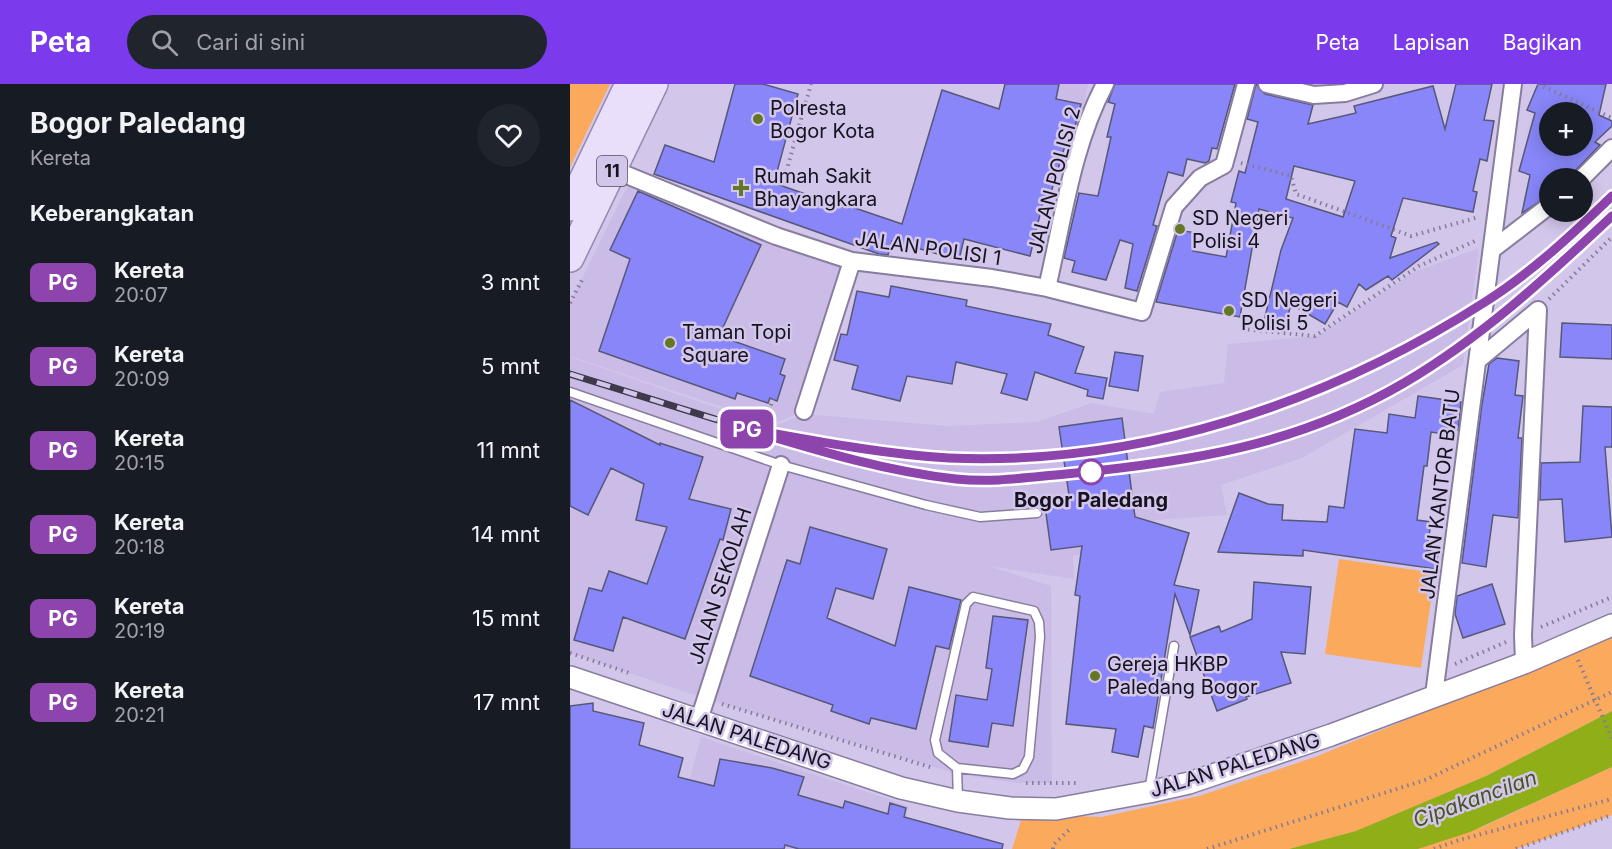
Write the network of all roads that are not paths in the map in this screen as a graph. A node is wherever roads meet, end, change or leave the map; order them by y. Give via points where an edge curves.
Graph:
1 (629, 84) edge
2 (654, 84) edge
3 (1105, 84) edge
4 (1246, 84) edge
5 (1267, 84) edge
6 (1374, 84) edge
7 (1513, 84) edge
8 (1612, 148) edge
9 (1592, 168) edge
10 (612, 169) junction
11 (570, 207) edge
12 (1539, 213) edge
13 (1493, 241) junction
14 (852, 261) junction
15 (579, 263) edge
16 (1047, 288) junction
17 (1478, 360) junction
18 (570, 392) edge
19 (804, 411) dead end
20 (781, 465) junction
21 (1037, 513) dead end
22 (1612, 626) edge
23 (1174, 646) dead end
24 (1524, 663) junction
25 (570, 677) edge
26 (1434, 695) junction
27 (699, 720) junction
28 (957, 771) junction
29 (1149, 792) junction
30 (958, 801) junction

1 - 11 main road, 11
2 - 10 main road, 11
3 - 16 street, JALAN POLISI 2 via 1081,143
4 - 16 street, JALAN POLISI 1 via 1226,160 1200,178 1174,207 1142,312
5 - 6 street via 1314,95 1345,93
7 - 13 street, JALAN KANTOR BATU
8 - 9 street
10 - 14 street, JALAN POLISI 1 via 776,236
10 - 15 main road, 11
12 - 13 street
13 - 17 street, JALAN KANTOR BATU
14 - 16 street, JALAN POLISI 1
14 - 19 street
17 - 24 street via 1538,310 1522,635
17 - 26 street, JALAN KANTOR BATU
18 - 20 lane
20 - 21 lane via 980,517
20 - 27 street, JALAN SEKOLAH
22 - 24 street, JALAN PALEDANG
23 - 29 lane
24 - 26 street, JALAN PALEDANG
25 - 27 street, JALAN PALEDANG
26 - 29 street, JALAN PALEDANG via 1331,735 1189,783
27 - 30 street, JALAN PALEDANG via 901,788
28 - 28 lane via 1013,774 1023,769 1029,757 1040,637 1034,611 973,597 966,604 935,740 939,753
28 - 30 lane
29 - 30 street, JALAN PALEDANG via 1056,809

